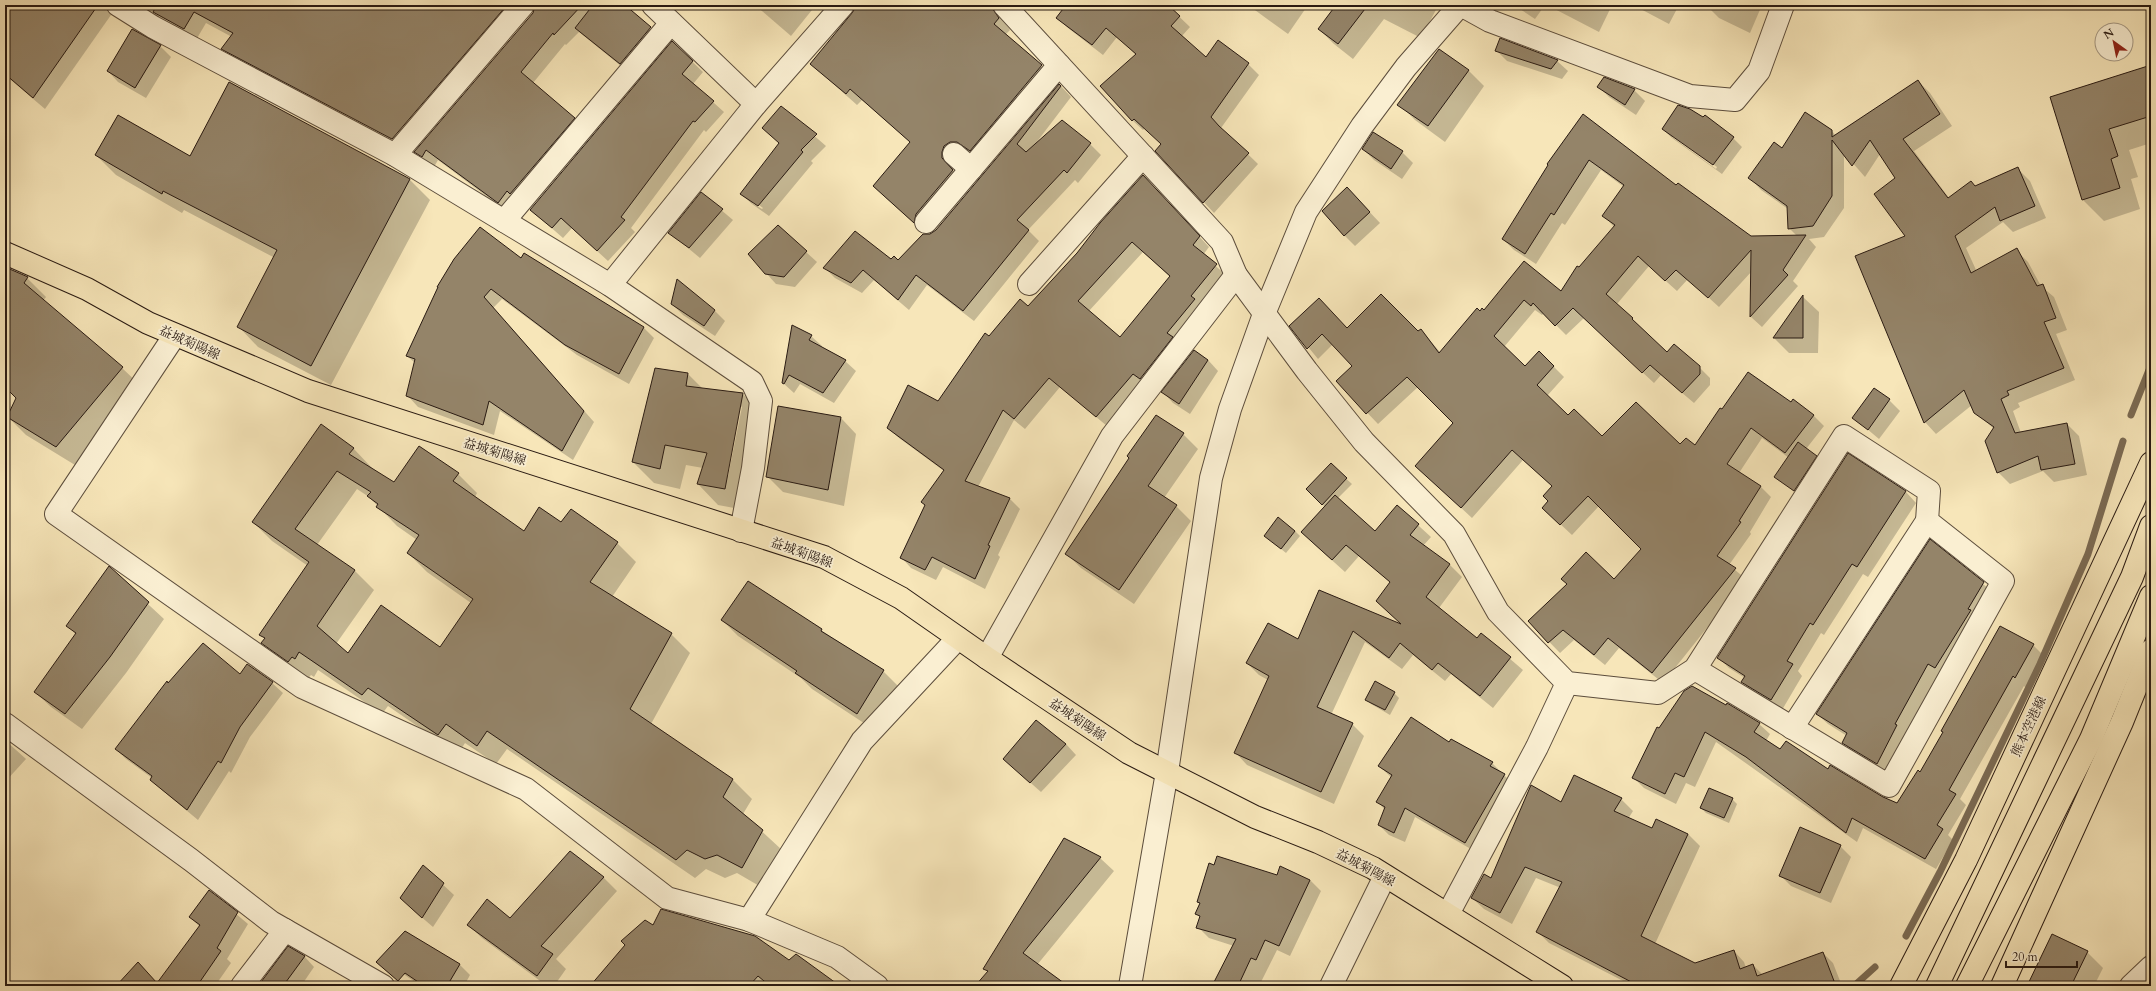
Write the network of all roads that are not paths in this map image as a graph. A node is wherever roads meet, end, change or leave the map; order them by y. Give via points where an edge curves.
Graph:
1 (118, 5) edge
2 (522, 5) edge
3 (1004, 5) edge
4 (1460, 5) edge
5 (1783, 5) edge
6 (841, 6) edge
7 (660, 10) edge
8 (1059, 65) junction
9 (756, 104) junction
10 (954, 154) dead end
11 (395, 155) junction
12 (1143, 156) junction
13 (971, 169) junction
14 (504, 221) junction
15 (926, 222) dead end
16 (5, 253) edge
17 (1236, 275) junction
18 (1029, 284) dead end
19 (610, 285) junction
20 (1264, 314) junction
21 (175, 335) junction
22 (2151, 463) edge
23 (1927, 521) junction
24 (2151, 526) edge
25 (741, 531) junction
26 (2151, 596) edge
27 (958, 638) junction
28 (2151, 650) edge
29 (987, 658) junction
30 (1695, 669) junction
31 (1567, 683) junction
32 (5, 724) edge
33 (1792, 728) junction
34 (1167, 772) junction
35 (1385, 876) junction
36 (1448, 914) junction
37 (749, 920) junction
38 (285, 930) junction
39 (2151, 967) edge
40 (381, 985) edge
41 (242, 986) edge
42 (878, 986) edge
43 (1130, 986) edge
44 (1332, 986) edge
45 (1562, 986) edge
46 (1901, 986) edge
47 (1937, 986) edge
48 (1967, 986) edge
49 (2002, 986) edge
50 (2131, 986) edge

1 - 11 street via 153,27
2 - 11 street
3 - 8 street
4 - 5 street via 1490,21 1690,96 1735,100 1759,71
4 - 20 street via 1406,68 1362,126 1306,212
6 - 9 street
7 - 9 street
7 - 14 street
8 - 12 street
8 - 13 street
9 - 19 street
10 - 13 street
11 - 14 street
12 - 17 street via 1222,242
12 - 18 street
13 - 15 street
14 - 19 street
16 - 21 main road, 益城菊陽線 via 88,289 148,323
17 - 20 street
17 - 29 street via 1112,436
19 - 25 street via 752,382 761,401 753,468
20 - 31 street via 1364,442 1454,534 1498,612
20 - 34 street via 1230,409 1211,478
21 - 25 main road, 益城菊陽線 via 308,391
21 - 37 street via 56,514 302,687 526,789 667,898
22 - 46 main road, 熊本空港線 via 1966,860
23 - 30 street via 1929,491 1844,436
23 - 33 street
23 - 33 street via 2003,581 1889,786
24 - 47 main road via 2132,577
25 - 27 main road, 益城菊陽線 via 824,557 901,598
26 - 48 main road via 2091,739
27 - 29 main road, 益城菊陽線
27 - 37 street via 862,741
28 - 49 main road via 2122,722
29 - 34 main road, 益城菊陽線 via 1129,753
30 - 31 street via 1658,693
30 - 33 street
31 - 36 street via 1537,747
32 - 38 street
34 - 35 main road, 益城菊陽線 via 1255,818 1318,842
34 - 43 street
35 - 36 main road, 益城菊陽線
35 - 44 street
36 - 45 main road, 益城菊陽線
37 - 42 street via 837,958
38 - 40 street
38 - 41 street
39 - 50 street

